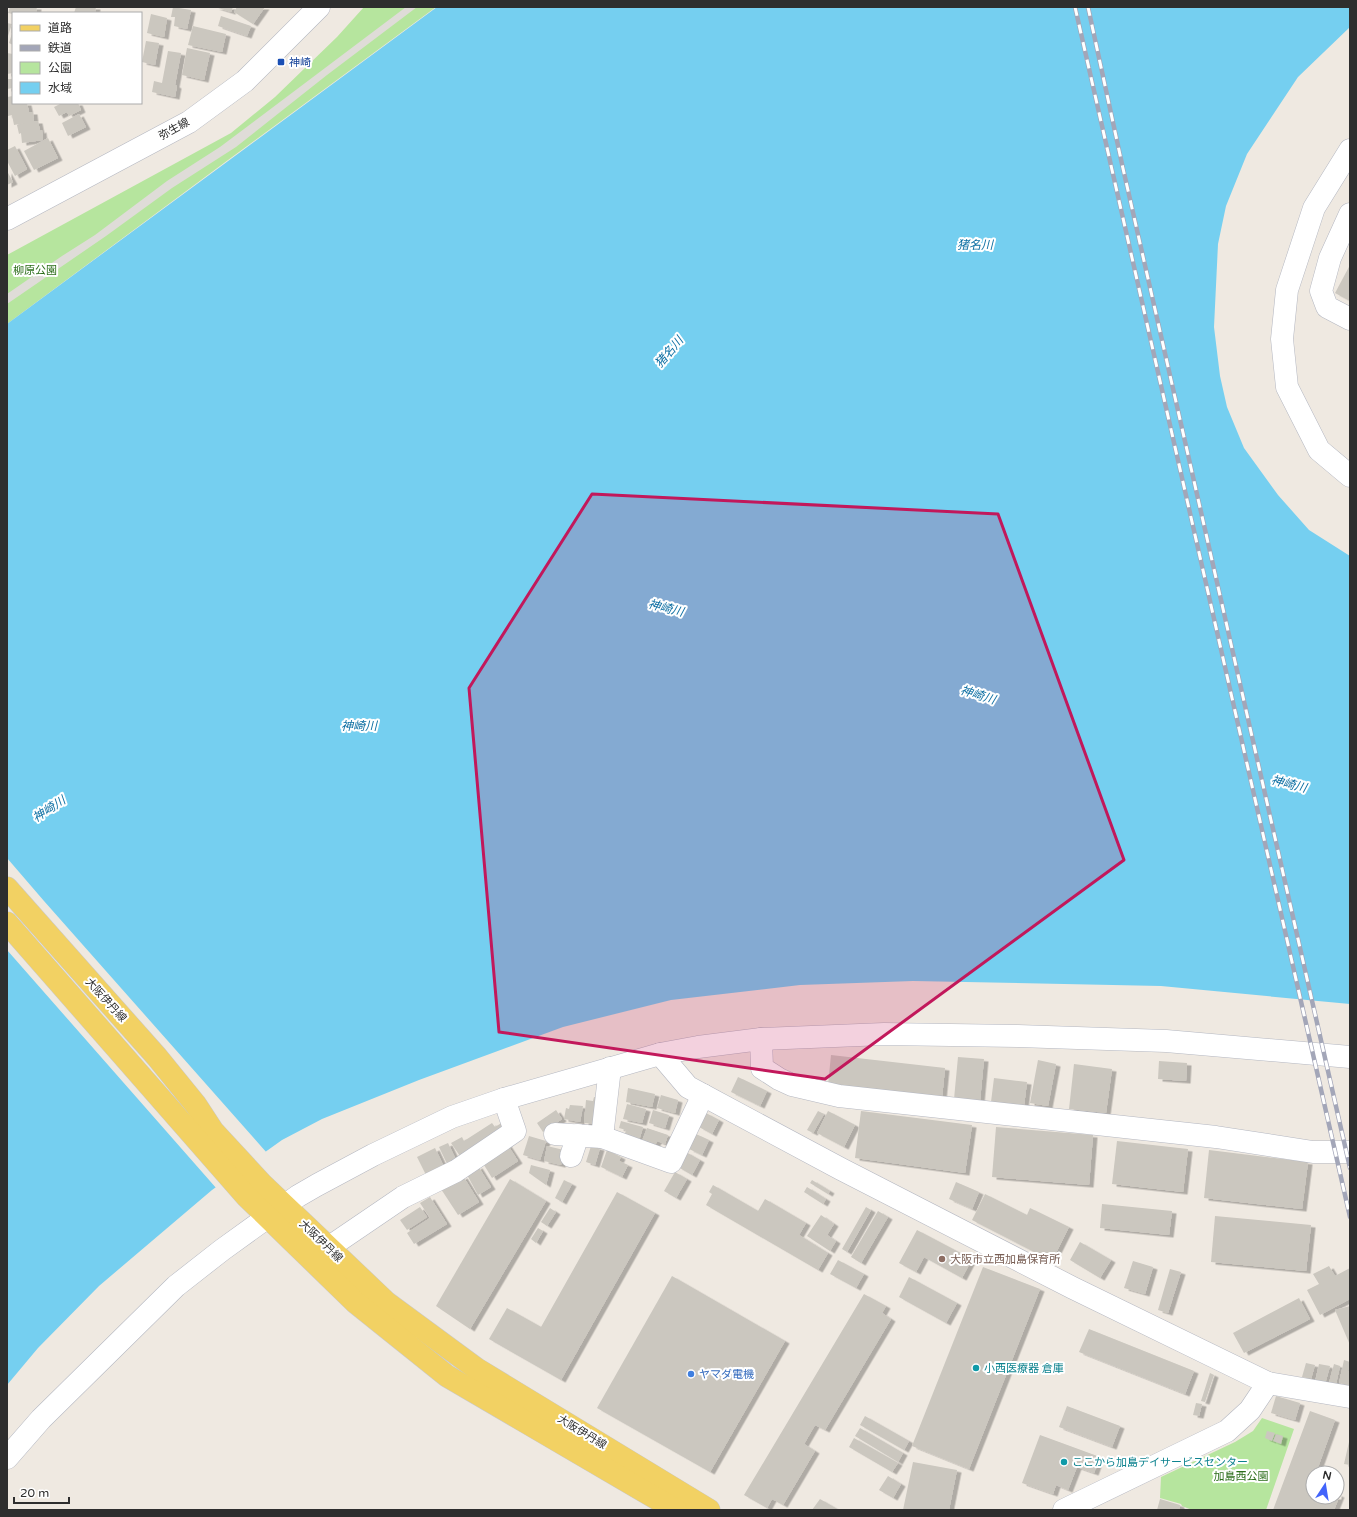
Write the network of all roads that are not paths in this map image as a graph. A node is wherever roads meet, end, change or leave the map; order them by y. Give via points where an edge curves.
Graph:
1 (319, 7) edge
2 (1350, 150) edge
3 (1349, 218) edge
4 (7, 219) edge
5 (1350, 319) edge
6 (1350, 476) edge
7 (7, 888) edge
8 (7, 923) edge
9 (761, 1039) junction
10 (660, 1054) junction
11 (1350, 1058) edge
12 (610, 1068) junction
13 (703, 1095) junction
14 (504, 1098) junction
15 (555, 1134) dead end
16 (578, 1135) junction
17 (602, 1137) junction
18 (1350, 1152) edge
19 (571, 1156) dead end
20 (273, 1208) junction
21 (328, 1248) junction
22 (1268, 1382) junction
23 (1350, 1397) edge
24 (7, 1458) edge
25 (676, 1510) edge
26 (709, 1510) edge
27 (1064, 1510) edge

1 - 4 street, 弥生線 via 245,81 188,122
2 - 6 street via 1314,208 1287,290 1282,339 1287,387 1319,450
3 - 5 street via 1330,258 1321,291 1327,307
7 - 20 main road, 大阪伊丹線 via 157,1057
8 - 20 main road, 大阪伊丹線 via 246,1196
9 - 10 street
9 - 11 street via 884,1034 1018,1036 1166,1041
9 - 18 street via 762,1068 792,1085 839,1096 1216,1137 1313,1152
10 - 12 street
10 - 13 street via 688,1087
12 - 14 street
12 - 17 street
13 - 17 street via 671,1162
13 - 22 street via 1066,1285
14 - 20 street via 439,1123
14 - 21 street via 515,1131 456,1171 403,1198
15 - 16 street
16 - 17 street
16 - 19 street
20 - 21 main road, 大阪伊丹線
20 - 24 street via 176,1286 41,1419
20 - 25 main road, 大阪伊丹線 via 356,1302 447,1376
21 - 26 main road, 大阪伊丹線 via 386,1302 477,1369
22 - 23 street
22 - 27 street via 1250,1410 1227,1431

